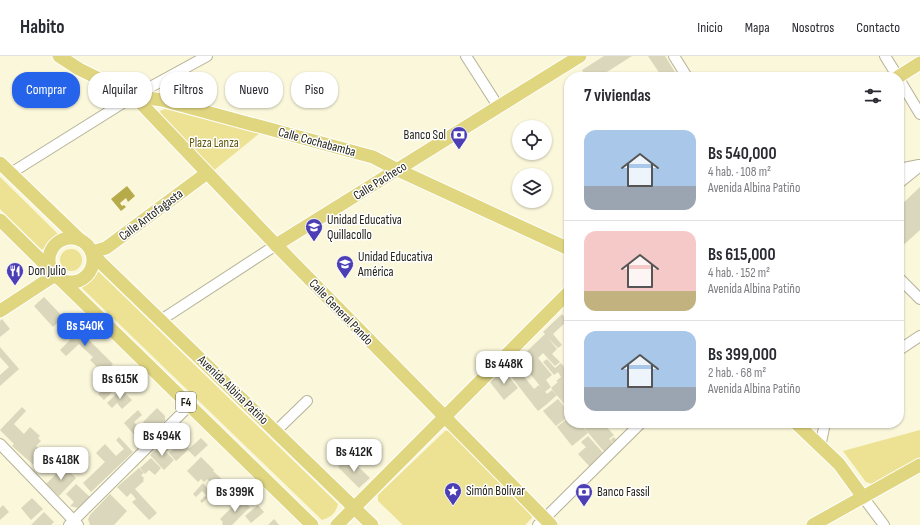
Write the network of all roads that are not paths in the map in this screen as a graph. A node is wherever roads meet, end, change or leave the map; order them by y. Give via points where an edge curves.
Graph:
1 (59, 56) edge
2 (207, 56) edge
3 (466, 56) edge
4 (580, 56) edge
5 (674, 56) edge
6 (885, 56) edge
7 (920, 63) edge
8 (684, 72) edge
9 (894, 72) edge
10 (88, 73) edge
11 (904, 74) edge
12 (152, 86) edge
13 (904, 88) edge
14 (152, 99) edge
15 (498, 106) junction
16 (115, 108) edge
17 (145, 108) edge
18 (920, 114) edge
19 (0, 163) edge
20 (920, 165) edge
21 (904, 168) edge
22 (398, 170) junction
23 (11, 173) junction
24 (207, 173) junction
25 (904, 179) edge
26 (0, 220) edge
27 (79, 239) junction
28 (276, 246) junction
29 (564, 247) edge
30 (93, 254) junction
31 (55, 274) junction
32 (904, 283) edge
33 (564, 297) edge
34 (920, 299) edge
35 (0, 311) edge
36 (161, 320) junction
37 (920, 336) edge
38 (904, 347) edge
39 (307, 401) dead end
40 (190, 406) junction
41 (444, 416) junction
42 (636, 428) edge
43 (801, 428) edge
44 (824, 428) edge
45 (276, 432) junction
46 (0, 444) edge
47 (820, 447) junction
48 (920, 465) edge
49 (863, 497) junction
50 (355, 508) junction
51 (544, 523) edge
52 (74, 524) edge
53 (312, 525) edge
54 (337, 525) edge
55 (372, 525) edge
56 (813, 525) edge
57 (884, 525) edge

1 - 10 main road, Calle Cochabamba
2 - 12 street
3 - 15 street
4 - 15 main road, Calle Pacheco
5 - 8 street
6 - 9 street
7 - 11 main road
13 - 18 street
14 - 22 main road, Calle Cochabamba via 373,157
15 - 22 main road, Calle Pacheco
16 - 23 street
17 - 24 main road, Calle General Pando
19 - 23 main road
20 - 21 street
20 - 25 street
22 - 28 main road, Calle Pacheco
22 - 29 main road, Calle Cochabamba
23 - 27 main road
24 - 28 main road, Calle General Pando
24 - 30 main road, Calle Antofagasta via 106,248
26 - 31 main road, F4
27 - 30 main road
27 - 31 main road via 64,239 52,247 48,260
28 - 36 street, Calle Pacheco
28 - 41 main road, Calle General Pando
30 - 31 main road via 91,270 81,280 67,282
30 - 36 main road, Avenida Albina Patiño
31 - 35 main road
31 - 40 main road, F4
32 - 34 street
33 - 41 main road
36 - 45 main road, Avenida Albina Patiño
37 - 38 street
39 - 45 street
40 - 52 street
40 - 53 main road, F4
41 - 50 main road
41 - 51 main road, Calle General Pando
42 - 51 street
43 - 47 main road
44 - 47 street
45 - 50 main road, Avenida Albina Patiño
46 - 52 street
47 - 49 main road via 839,464
48 - 49 main road
49 - 56 main road
49 - 57 street
50 - 54 main road
50 - 55 main road, Avenida Albina Patiño

